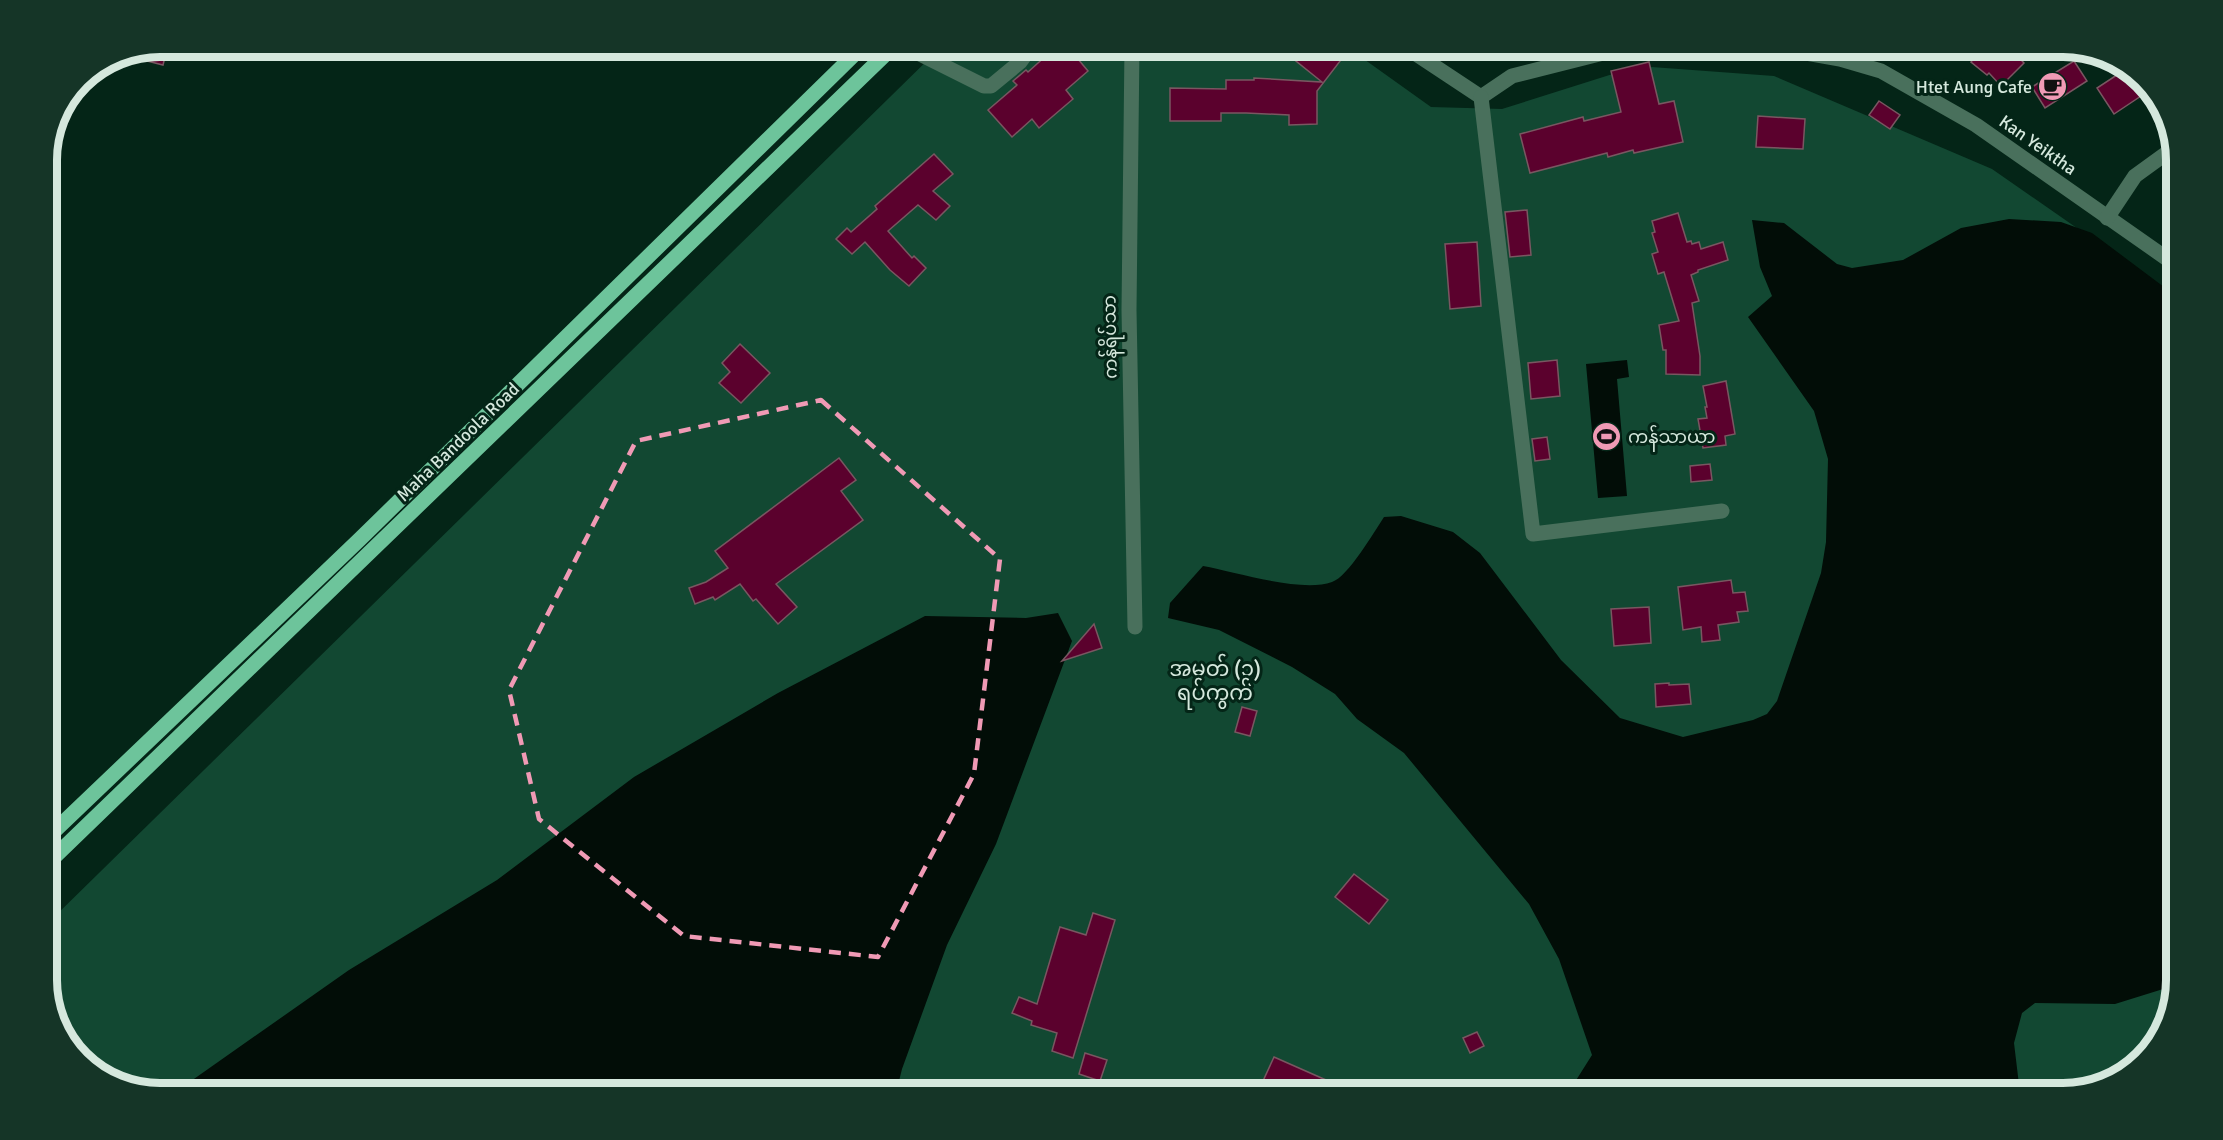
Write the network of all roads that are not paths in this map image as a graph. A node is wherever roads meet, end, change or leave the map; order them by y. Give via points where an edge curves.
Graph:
1 (852, 57) edge
2 (883, 57) edge
3 (925, 57) edge
4 (1024, 57) edge
5 (1132, 57) edge
6 (1420, 57) edge
7 (1587, 57) edge
8 (1850, 57) edge
9 (1480, 97) junction
10 (2166, 154) edge
11 (2107, 218) junction
12 (2166, 258) edge
13 (1722, 511) dead end
14 (1135, 627) dead end
15 (57, 828) edge
16 (57, 854) edge

1 - 15 main road, Maha Bandoola Road via 368,531
2 - 16 main road, Maha Bandoola Road
3 - 4 street via 976,83 991,86
5 - 14 street, ကန်ရိပ်သာ via 1129,310
6 - 9 street
7 - 9 street via 1512,76
8 - 11 street, Kan Yeiktha via 1976,125
9 - 13 street via 1533,534
10 - 11 street via 2136,176
11 - 12 street, Kan Yeiktha

